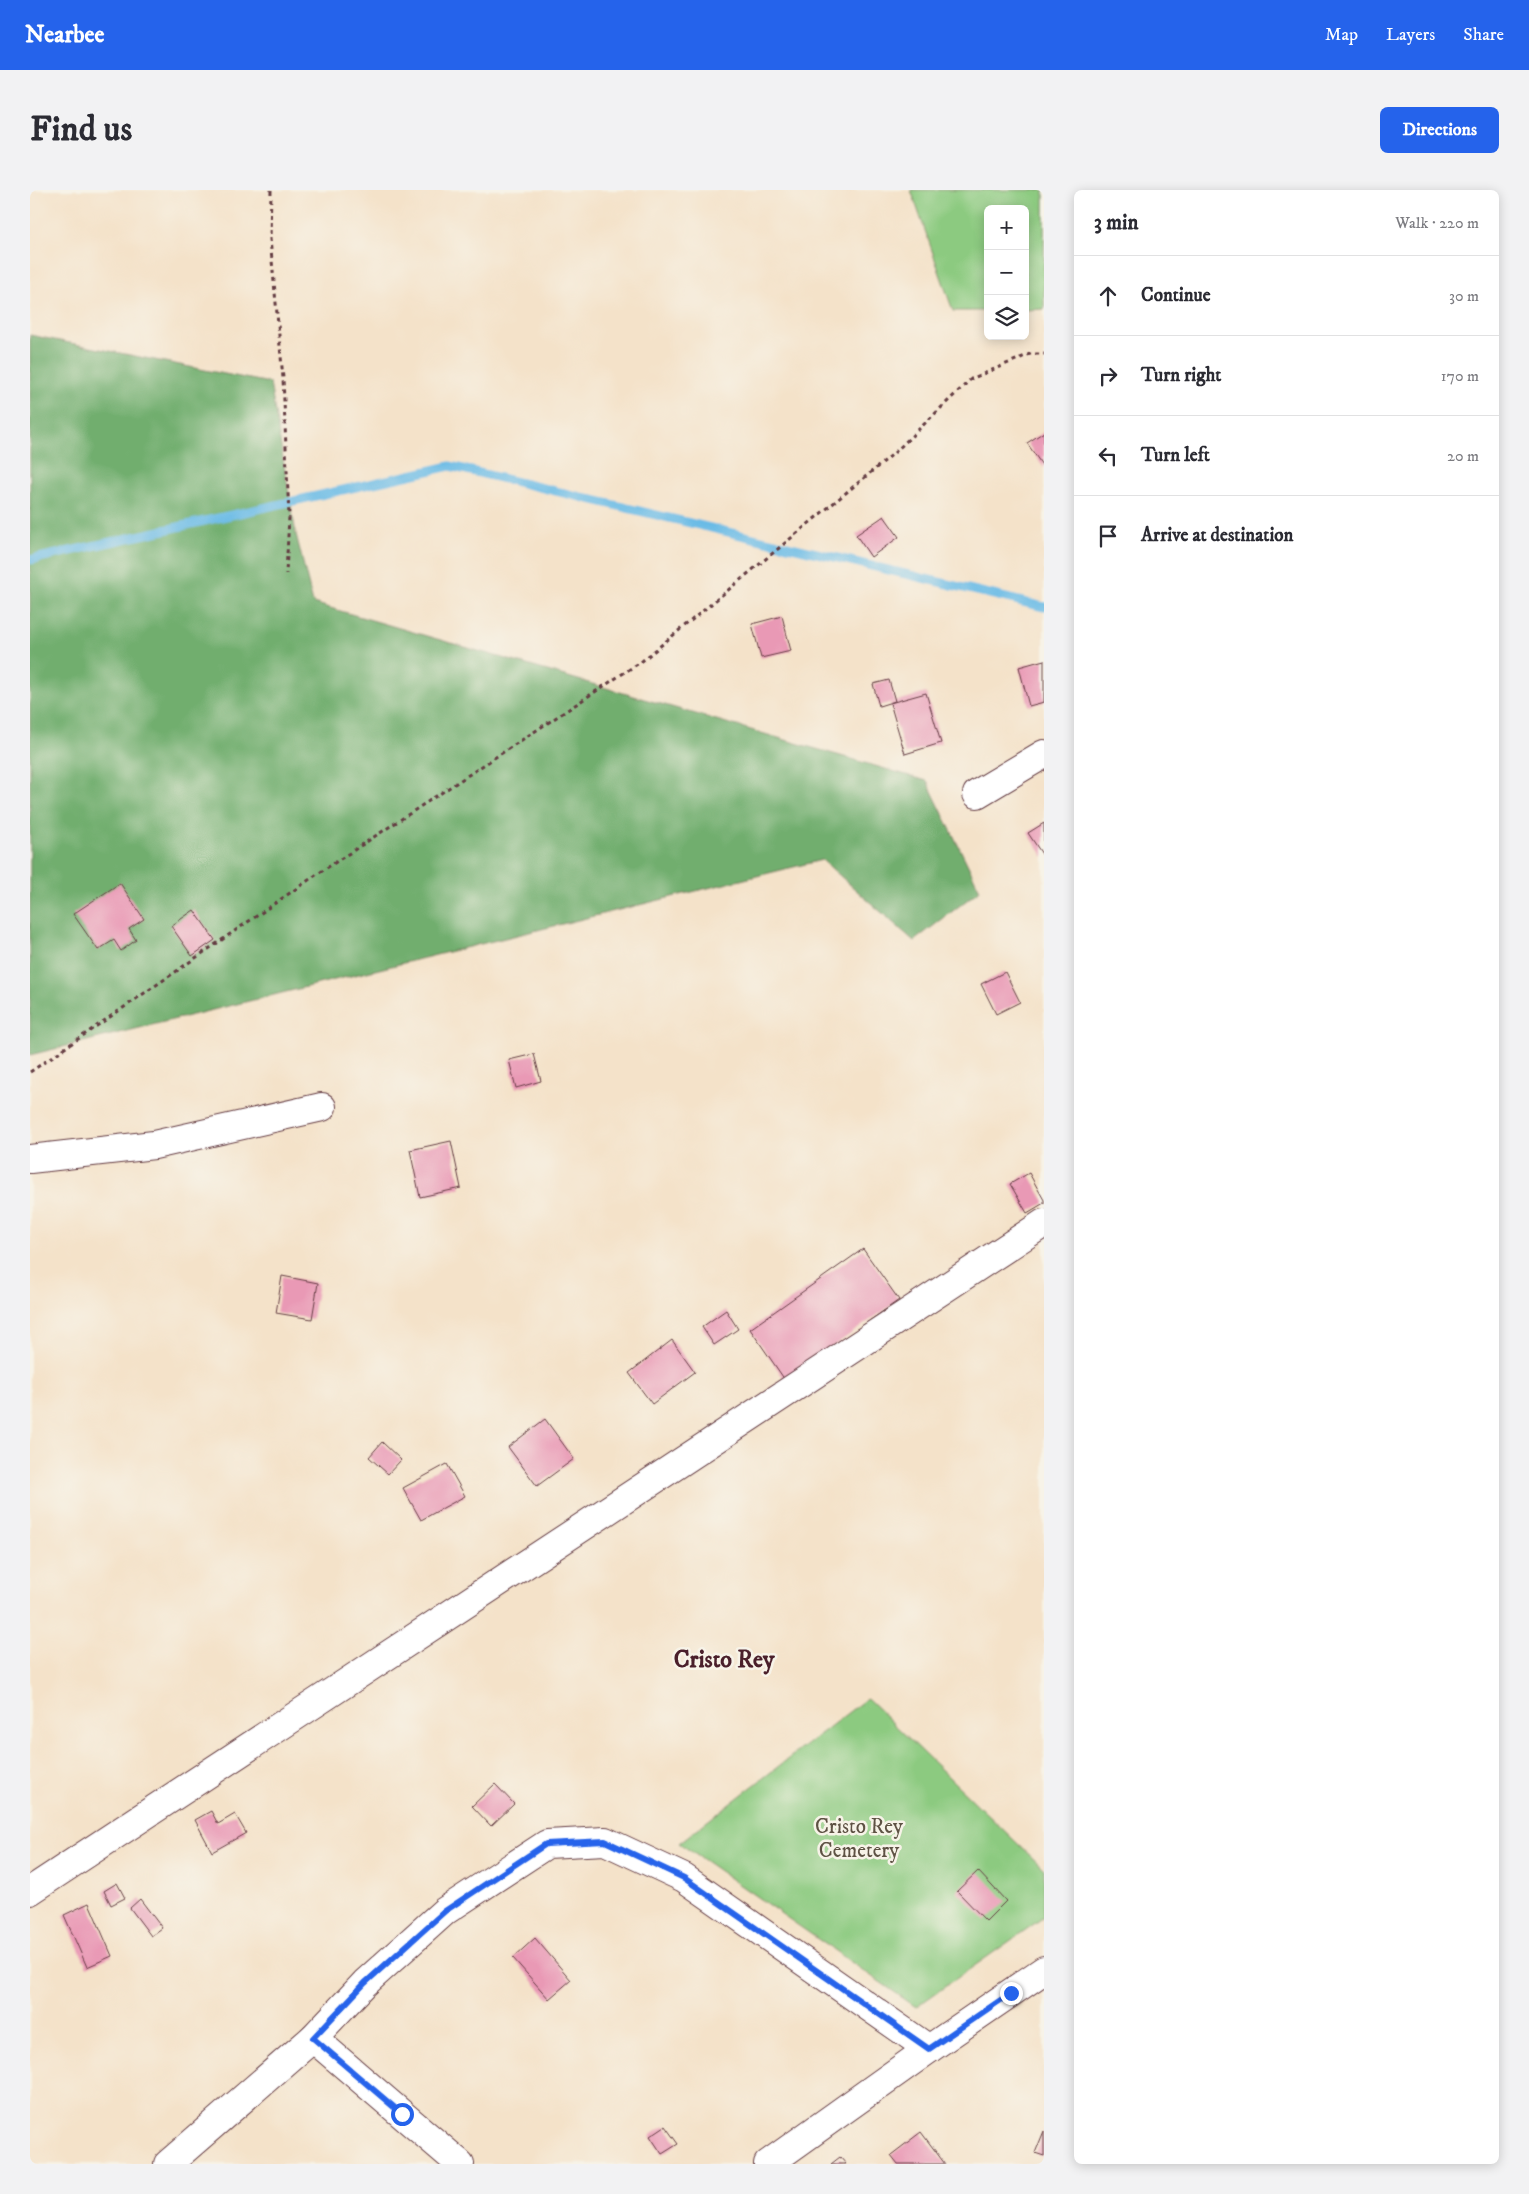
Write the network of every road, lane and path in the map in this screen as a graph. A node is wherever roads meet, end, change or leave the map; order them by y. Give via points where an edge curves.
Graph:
1 (271, 190) edge
2 (1044, 354) edge
3 (286, 574) dead end
4 (1044, 754) edge
5 (977, 794) dead end
6 (30, 1072) edge
7 (322, 1107) dead end
8 (30, 1159) edge
9 (1044, 1223) edge
10 (31, 1889) edge
11 (1044, 1970) edge
12 (313, 2038) junction
13 (929, 2049) junction
14 (168, 2164) edge
15 (460, 2164) edge
16 (768, 2164) edge

1 - 3 path via 270,238 283,378 289,517
2 - 6 path via 1030,354 971,379 893,454 642,661 316,875
4 - 5 street
7 - 8 street via 154,1145
9 - 10 street
11 - 13 street
12 - 13 street via 365,1983 445,1911 546,1844 605,1841 684,1878
12 - 14 street
12 - 15 street
13 - 16 street

